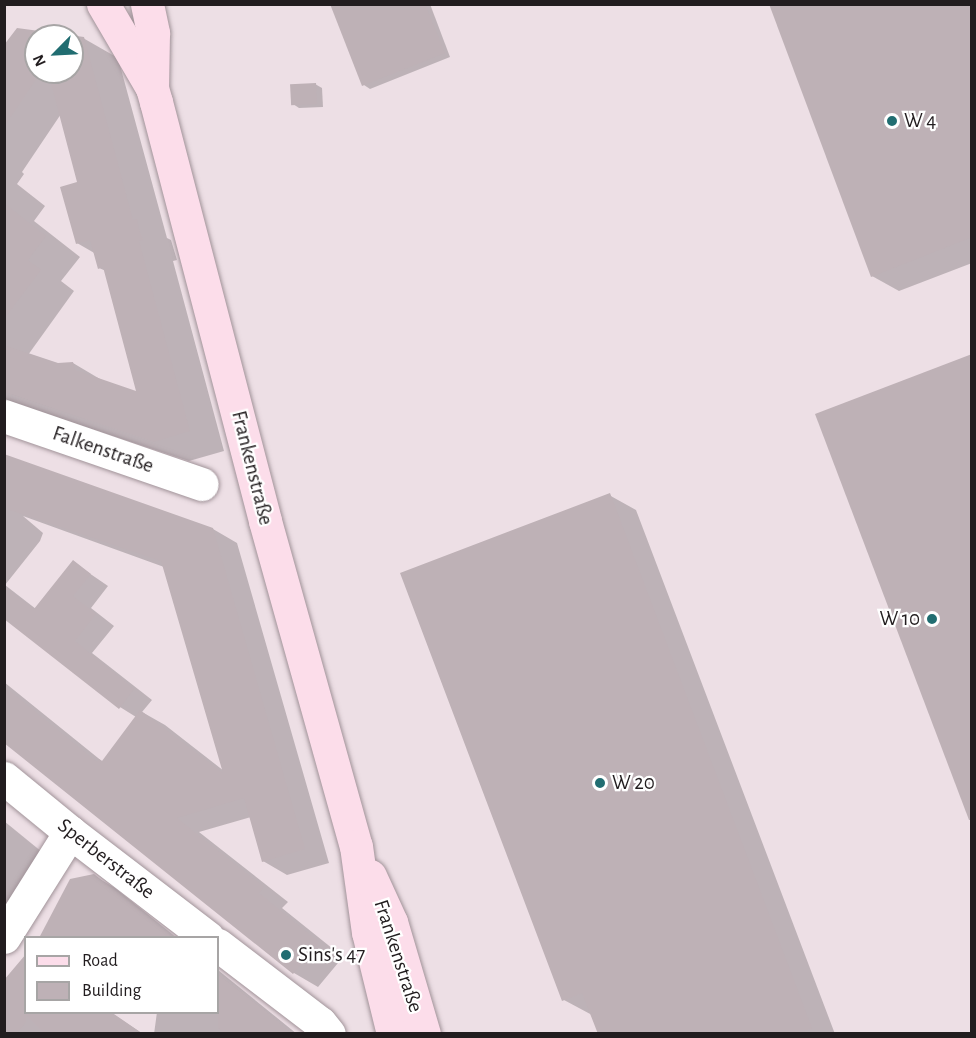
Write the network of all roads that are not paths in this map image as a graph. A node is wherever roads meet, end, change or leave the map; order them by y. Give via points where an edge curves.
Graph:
1 (103, 4) edge
2 (147, 4) edge
3 (152, 88) junction
4 (4, 416) edge
5 (202, 484) dead end
6 (4, 778) edge
7 (70, 832) junction
8 (357, 846) junction
9 (205, 936) edge
10 (4, 937) edge
11 (219, 946) edge
12 (329, 1034) edge
13 (393, 1034) edge
14 (424, 1034) edge

1 - 3 main road, Frankenstraße
2 - 3 main road, Frankenstraße via 153,33
3 - 8 main road, Frankenstraße via 265,521
4 - 5 street, Falkenstraße
6 - 7 street, Sperberstraße
7 - 9 street, Sperberstraße
7 - 10 street
8 - 13 main road, Frankenstraße via 368,932
8 - 14 main road, Frankenstraße via 392,922
11 - 12 street

